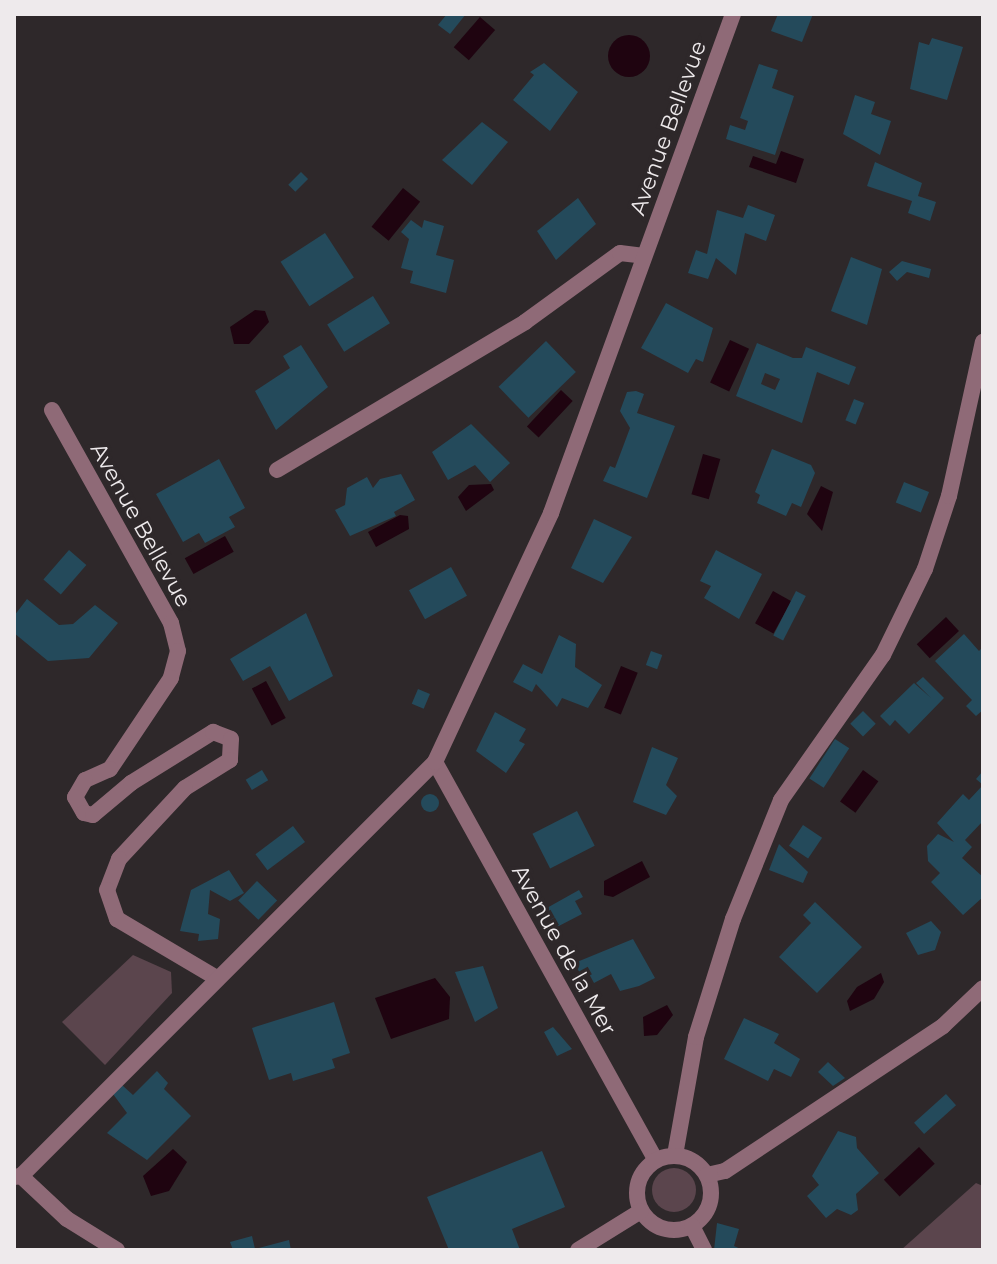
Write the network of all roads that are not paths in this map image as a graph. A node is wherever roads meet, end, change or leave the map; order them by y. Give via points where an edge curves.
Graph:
1 (733, 14) edge
2 (644, 256) junction
3 (983, 342) edge
4 (52, 410) dead end
5 (277, 470) dead end
6 (435, 762) junction
7 (215, 977) junction
8 (983, 988) edge
9 (675, 1155) junction
10 (656, 1160) junction
11 (707, 1175) junction
12 (18, 1176) edge
13 (641, 1211) junction
14 (692, 1226) junction
15 (117, 1250) edge
16 (578, 1250) edge
17 (704, 1250) edge

1 - 2 street, Avenue Bellevue
2 - 5 street via 620,253 525,322
2 - 6 street, Avenue Bellevue via 551,513
3 - 9 street via 949,496 925,569 883,655 781,800 733,919 696,1037
4 - 7 street, Avenue Bellevue via 171,623 178,651 171,678 110,769 85,780 75,797 84,813 93,815 131,783 213,732 231,739 230,760 185,788 109,874 107,890 117,919
6 - 7 street, Avenue Bellevue
6 - 10 street, Avenue de la Mer
7 - 12 street, Avenue Bellevue
8 - 11 street via 943,1026 725,1171
9 - 10 street
9 - 11 street
10 - 13 street via 640,1177
11 - 14 street via 711,1198
12 - 15 street via 67,1219
13 - 14 street via 669,1230
13 - 16 street
14 - 17 street

